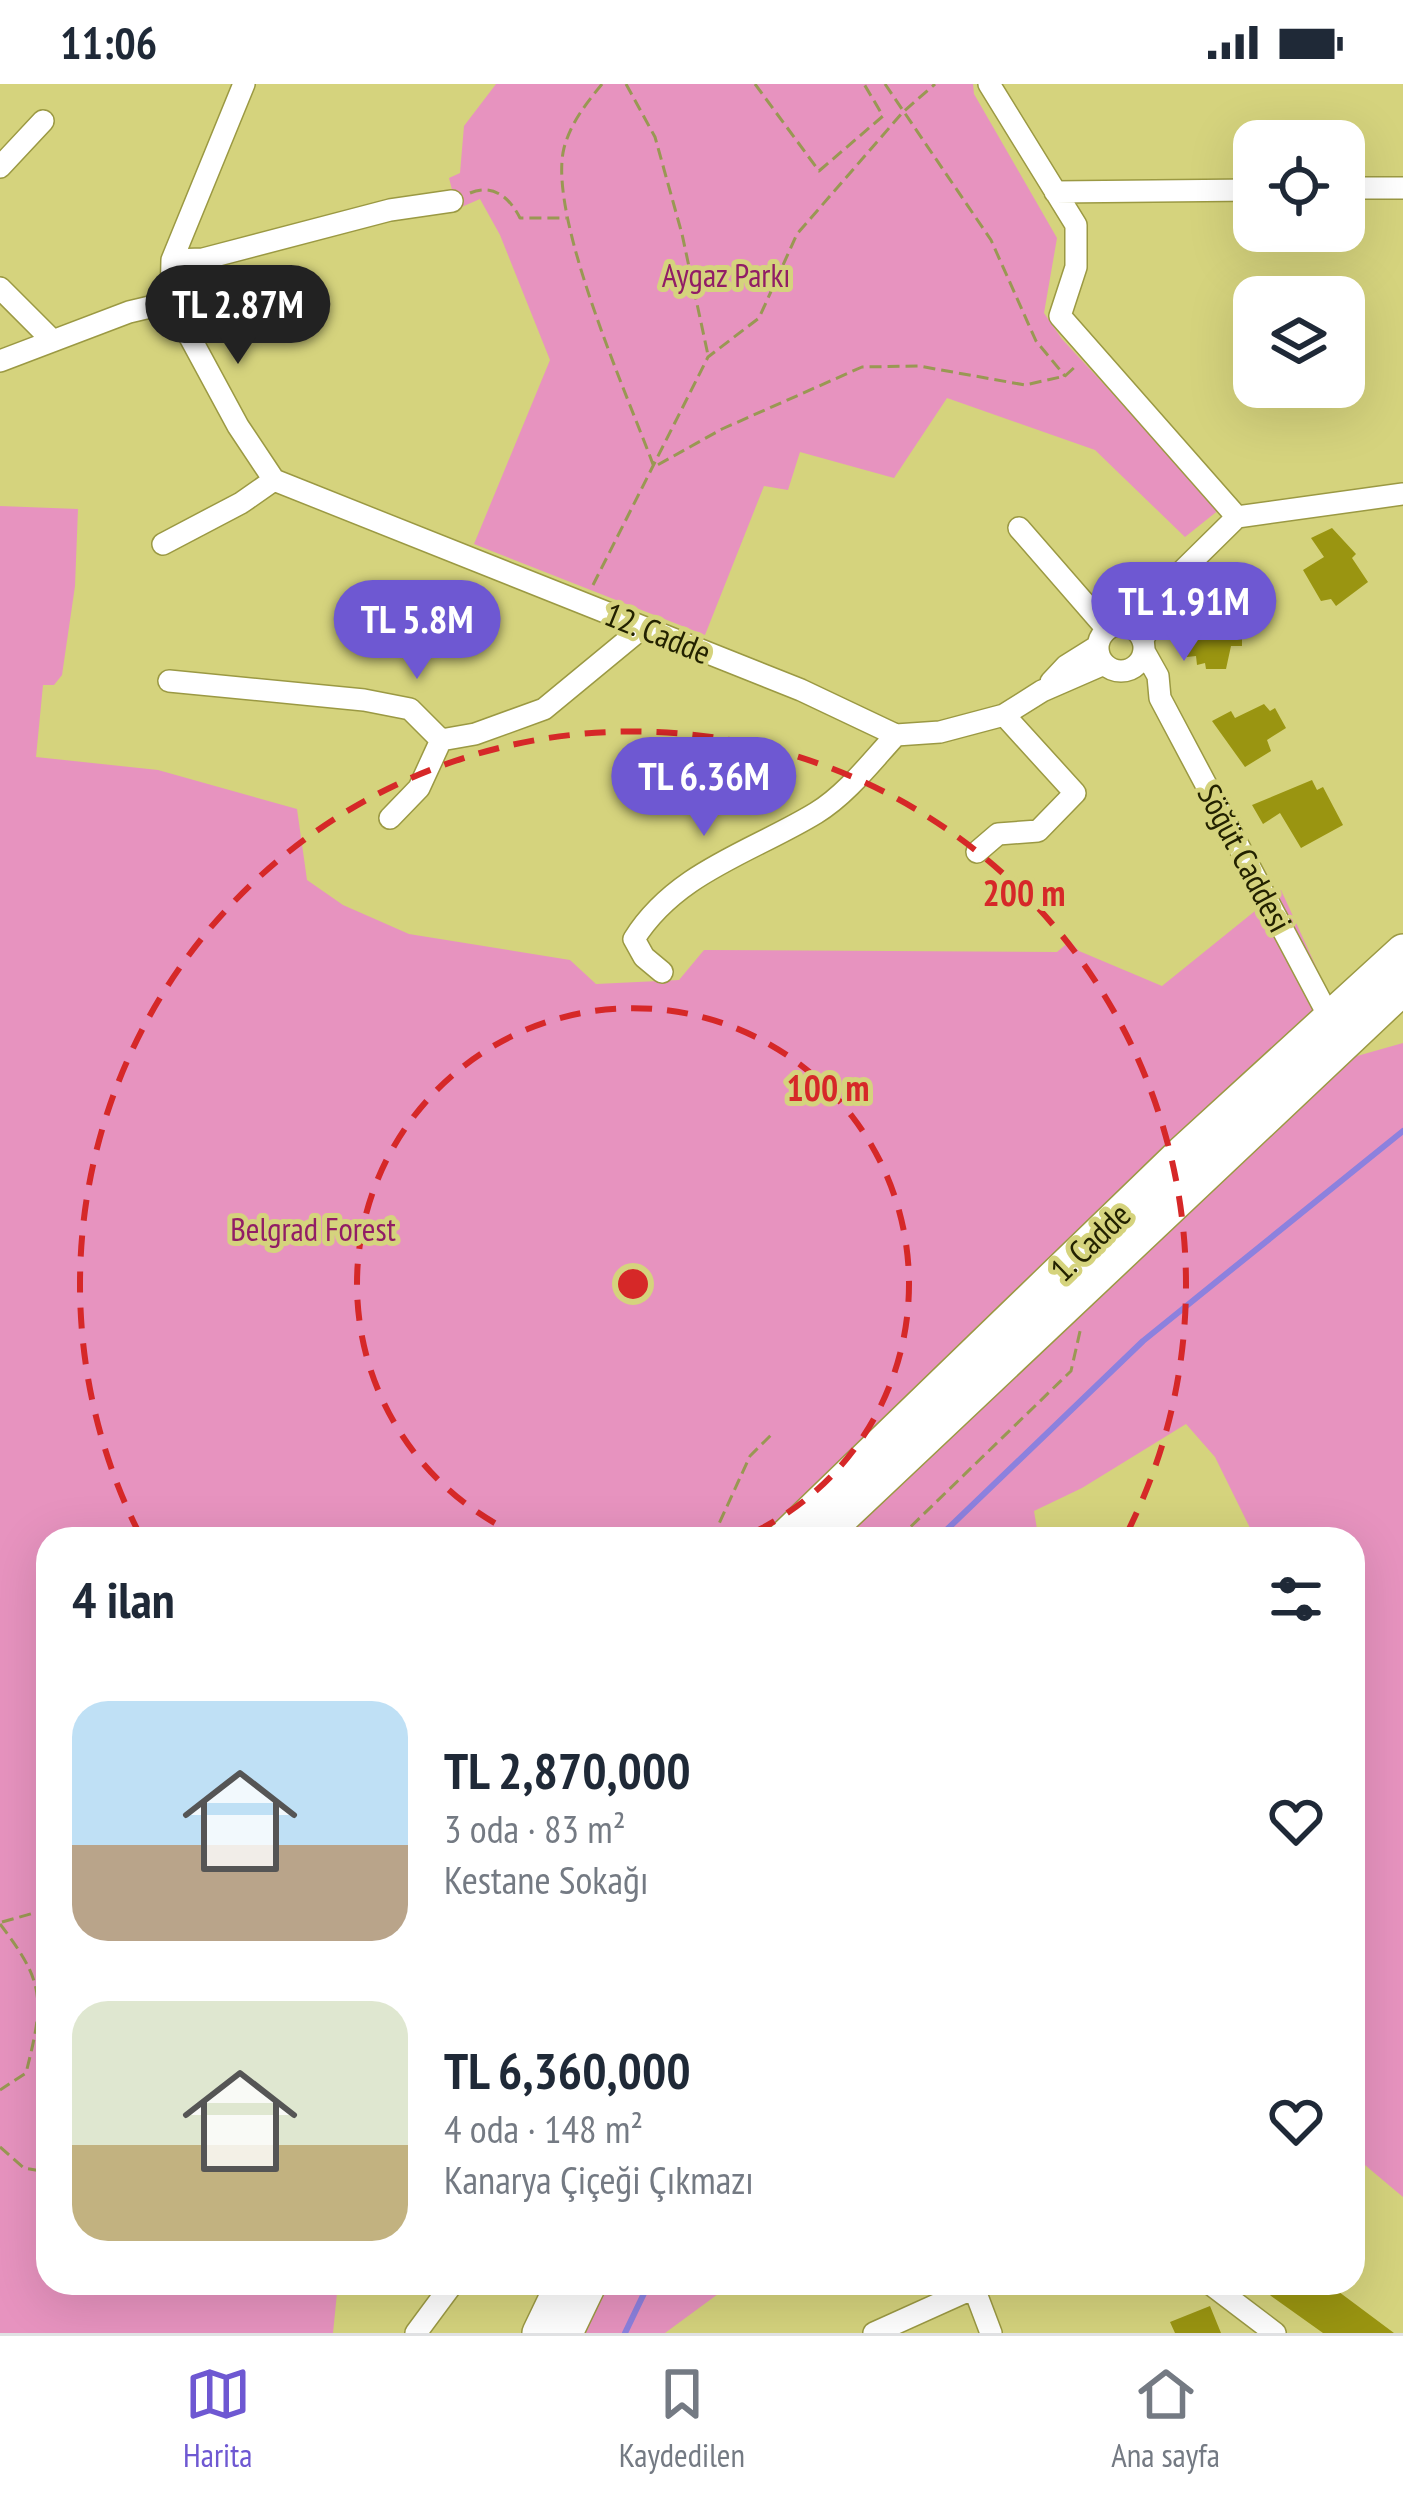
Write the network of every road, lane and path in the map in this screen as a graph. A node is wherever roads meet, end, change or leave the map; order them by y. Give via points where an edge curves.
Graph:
1 (244, 84) edge
2 (602, 84) edge
3 (626, 84) edge
4 (755, 84) edge
5 (864, 84) edge
6 (885, 84) edge
7 (935, 84) edge
8 (989, 84) edge
9 (904, 112) junction
10 (43, 121) dead end
11 (0, 167) edge
12 (1365, 188) edge
13 (1403, 188) edge
14 (1233, 190) edge
15 (1055, 192) junction
16 (452, 201) joint
17 (568, 218) junction
18 (172, 260) junction
19 (0, 288) edge
20 (171, 302) junction
21 (52, 340) junction
22 (1092, 351) junction
23 (708, 357) junction
24 (0, 361) edge
25 (1065, 376) junction
26 (654, 467) junction
27 (274, 480) junction
28 (1403, 494) edge
29 (1237, 517) junction
30 (1018, 528) dead end
31 (163, 544) dead end
32 (1171, 582) junction
33 (584, 602) junction
34 (641, 629) junction
35 (1144, 646) junction
36 (1111, 647) junction
37 (169, 681) dead end
38 (1160, 698) junction
39 (1004, 715) junction
40 (896, 735) junction
41 (441, 740) junction
42 (390, 818) dead end
43 (976, 853) dead end
44 (1403, 951) edge
45 (662, 972) dead end
46 (1403, 988) edge
47 (1337, 1030) junction
48 (1084, 1313) dead end
49 (772, 1434) dead end
50 (717, 1527) edge
51 (795, 1527) edge
52 (832, 1527) edge
53 (910, 1527) edge
54 (36, 1912) edge
55 (0, 1923) edge
56 (36, 1986) edge
57 (36, 2022) edge
58 (0, 2090) edge
59 (0, 2146) edge
60 (36, 2170) edge
61 (444, 2295) edge
62 (557, 2295) edge
63 (584, 2295) edge
64 (956, 2295) edge
65 (978, 2295) edge
66 (1225, 2295) edge
67 (416, 2333) edge
68 (539, 2333) edge
69 (566, 2333) edge
70 (874, 2333) edge
71 (991, 2333) edge
72 (1275, 2333) edge

1 - 18 street
2 - 17 path via 564,149
3 - 23 path via 655,137
4 - 5 path via 819,171 883,116
6 - 9 path
7 - 9 path
8 - 15 street
9 - 23 path via 796,234 759,318
9 - 25 path via 991,240 1036,341
10 - 11 street
12 - 13 street
14 - 15 street
15 - 22 street via 1076,225 1076,267 1060,316
16 - 17 path via 481,189 498,192 520,218
16 - 18 street
17 - 26 path
18 - 20 street
19 - 21 street
20 - 21 street
20 - 27 street
21 - 24 street
22 - 25 path
22 - 29 street
23 - 26 path
25 - 26 path via 1025,385 919,366 862,367
26 - 33 path
27 - 31 street
27 - 33 street, 12. Cadde
28 - 29 street
29 - 32 street
30 - 36 street
32 - 35 street
32 - 36 street via 1151,594
33 - 34 street, 12. Cadde
34 - 40 street, 12. Cadde
34 - 41 street via 544,709
35 - 36 street via 1136,630
35 - 36 street via 1139,663
35 - 38 street, Söğüt Caddesi
36 - 38 street
36 - 39 street via 1066,666
37 - 41 street via 364,700 410,710
38 - 47 street, Söğüt Caddesi
39 - 40 street
39 - 43 street via 1075,793 1037,831 998,834
40 - 45 street via 820,811 707,869 650,913 634,939
41 - 42 street via 419,788
44 - 47 main road, 1. Cadde
46 - 47 main road, 1. Cadde
47 - 51 main road, 1. Cadde via 1182,1153
47 - 52 main road, 1. Cadde
48 - 53 path via 1071,1371
49 - 50 path via 750,1456
54 - 55 path
55 - 56 path
57 - 58 path via 26,2073
59 - 60 path
61 - 67 street
62 - 68 main road
63 - 69 main road
64 - 70 street
65 - 71 street
66 - 72 street

